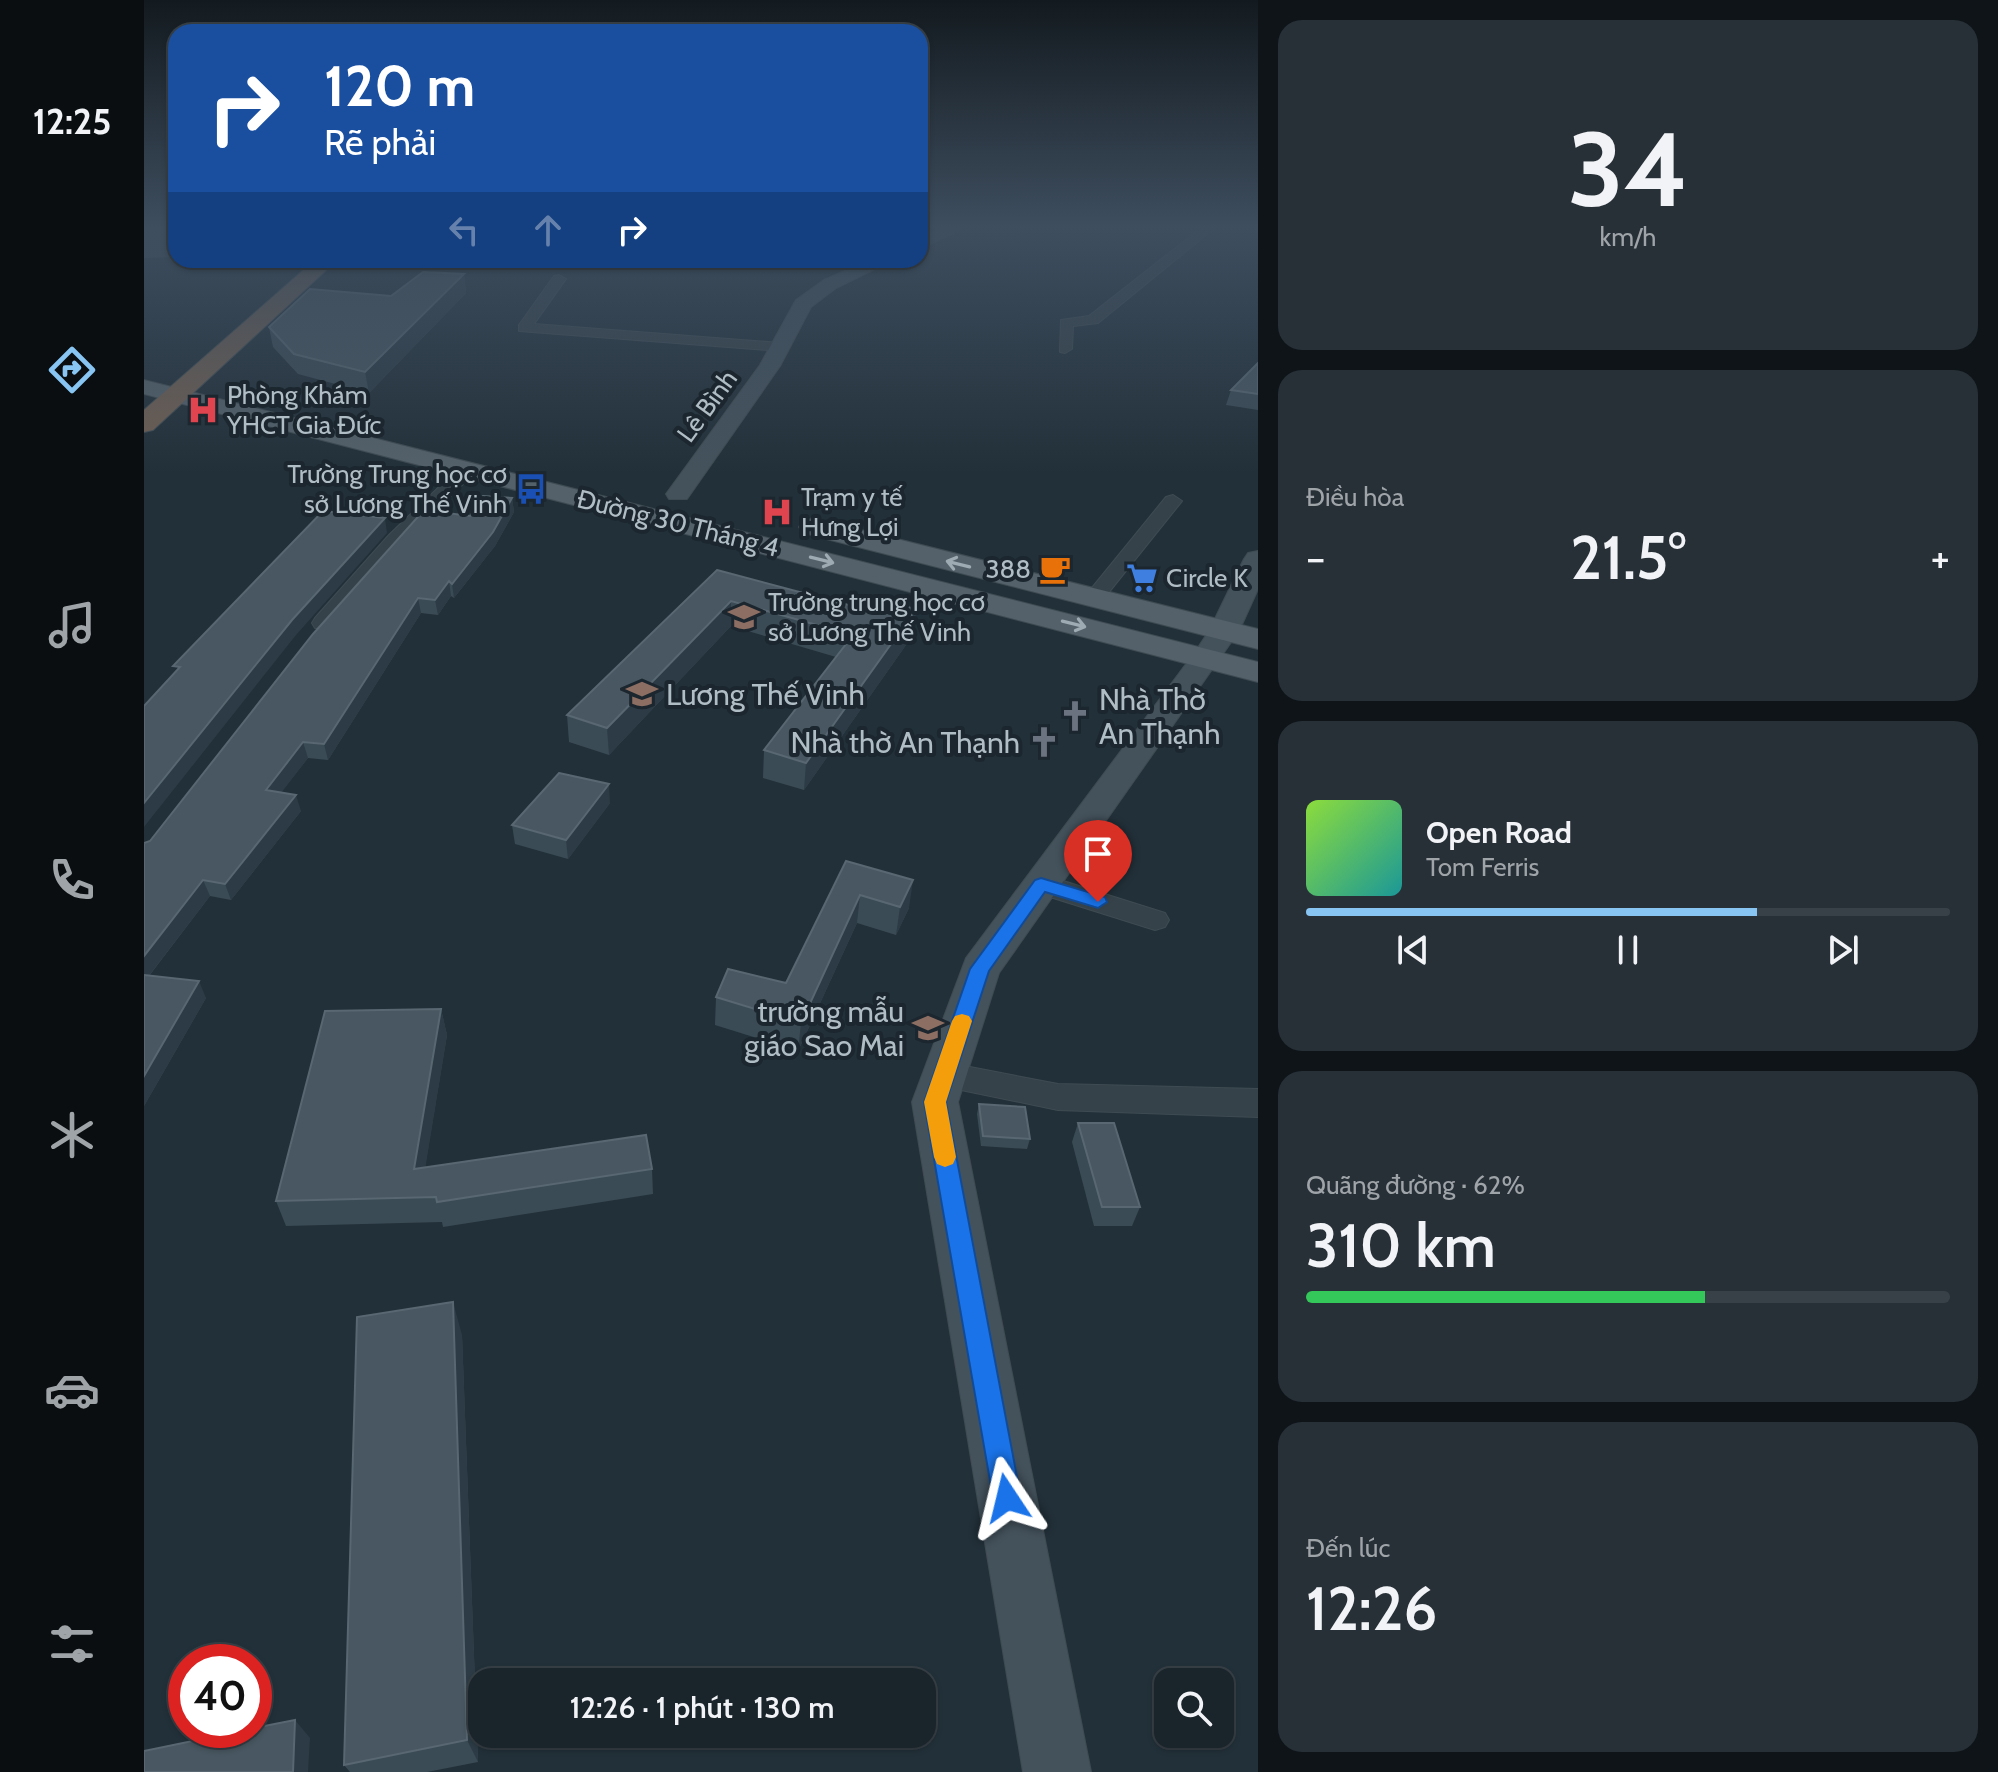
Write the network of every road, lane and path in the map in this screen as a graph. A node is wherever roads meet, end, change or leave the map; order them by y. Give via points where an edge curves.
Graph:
1 (263, 308) edge
2 (539, 308) edge
3 (801, 308) edge
4 (1108, 308) edge
5 (780, 347) junction
6 (1065, 349) dead end
7 (171, 377) edge
8 (144, 387) edge
9 (144, 424) edge
10 (510, 453) dead end
11 (468, 469) junction
12 (648, 486) dead end
13 (678, 494) junction
14 (709, 501) dead end
15 (1173, 501) dead end
16 (784, 520) dead end
17 (1258, 559) edge
18 (1094, 598) junction
19 (1258, 639) edge
20 (306, 642) edge
21 (1215, 644) junction
22 (1258, 672) edge
23 (1041, 884) junction
24 (1155, 920) dead end
25 (944, 1075) junction
26 (1258, 1103) edge
27 (1057, 1772) edge

1 - 7 highway
2 - 5 street via 524,328
3 - 5 street, Lê Bình
4 - 6 street via 1093,320 1066,323
5 - 13 street, Lê Bình
7 - 8 highway
7 - 9 highway
7 - 10 main road
7 - 11 main road, Đường 30 Tháng 4
11 - 20 street via 396,539
11 -> 21 main road, Đường 30 Tháng 4
12 - 13 main road, Đường 30 Tháng 4
13 - 14 main road, Đường 30 Tháng 4
15 - 18 street
18 -> 16 main road, Đường 30 Tháng 4
17 - 21 street
18 - 21 main road, Đường 30 Tháng 4
19 - 21 main road, Đường 30 Tháng 4
21 - 22 main road, Đường 30 Tháng 4
21 - 23 street
23 - 24 street
23 - 25 street via 980,969
25 - 26 street via 1111,1102
25 - 27 street via 935,1102

